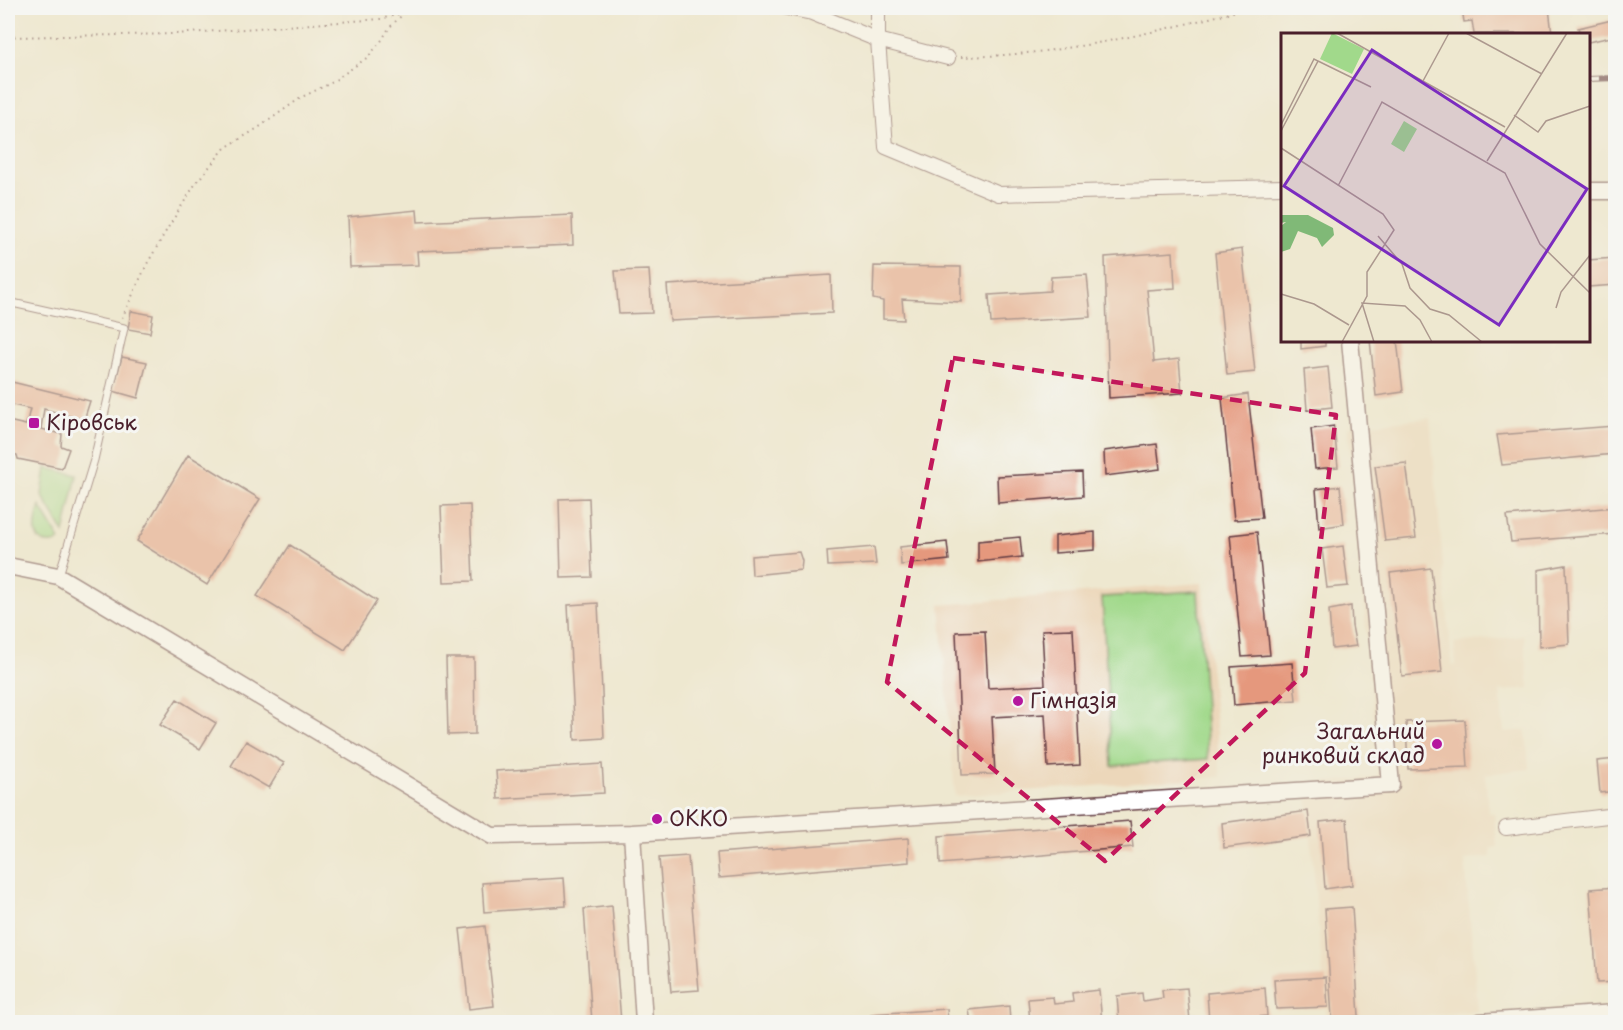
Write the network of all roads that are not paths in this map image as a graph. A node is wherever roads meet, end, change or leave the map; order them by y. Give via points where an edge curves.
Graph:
1 (787, 8) edge
2 (878, 8) edge
3 (878, 40) junction
4 (948, 58) road end
5 (1281, 187) edge
6 (1590, 191) edge
7 (1616, 191) edge
8 (8, 302) edge
9 (1350, 342) edge
10 (8, 566) edge
11 (58, 576) junction
12 (1616, 815) edge
13 (1506, 828) dead end
14 (632, 833) junction
15 (1616, 1013) edge
16 (644, 1023) edge
17 (1479, 1023) edge

1 - 3 street via 812,13
2 - 3 street
3 - 4 street
3 - 5 street via 886,147 999,194
6 - 7 street
8 - 11 lane via 124,328 94,460
9 - 14 street via 1391,785
10 - 11 street
11 - 14 street via 492,836
12 - 13 street
14 - 16 street
15 - 17 street

